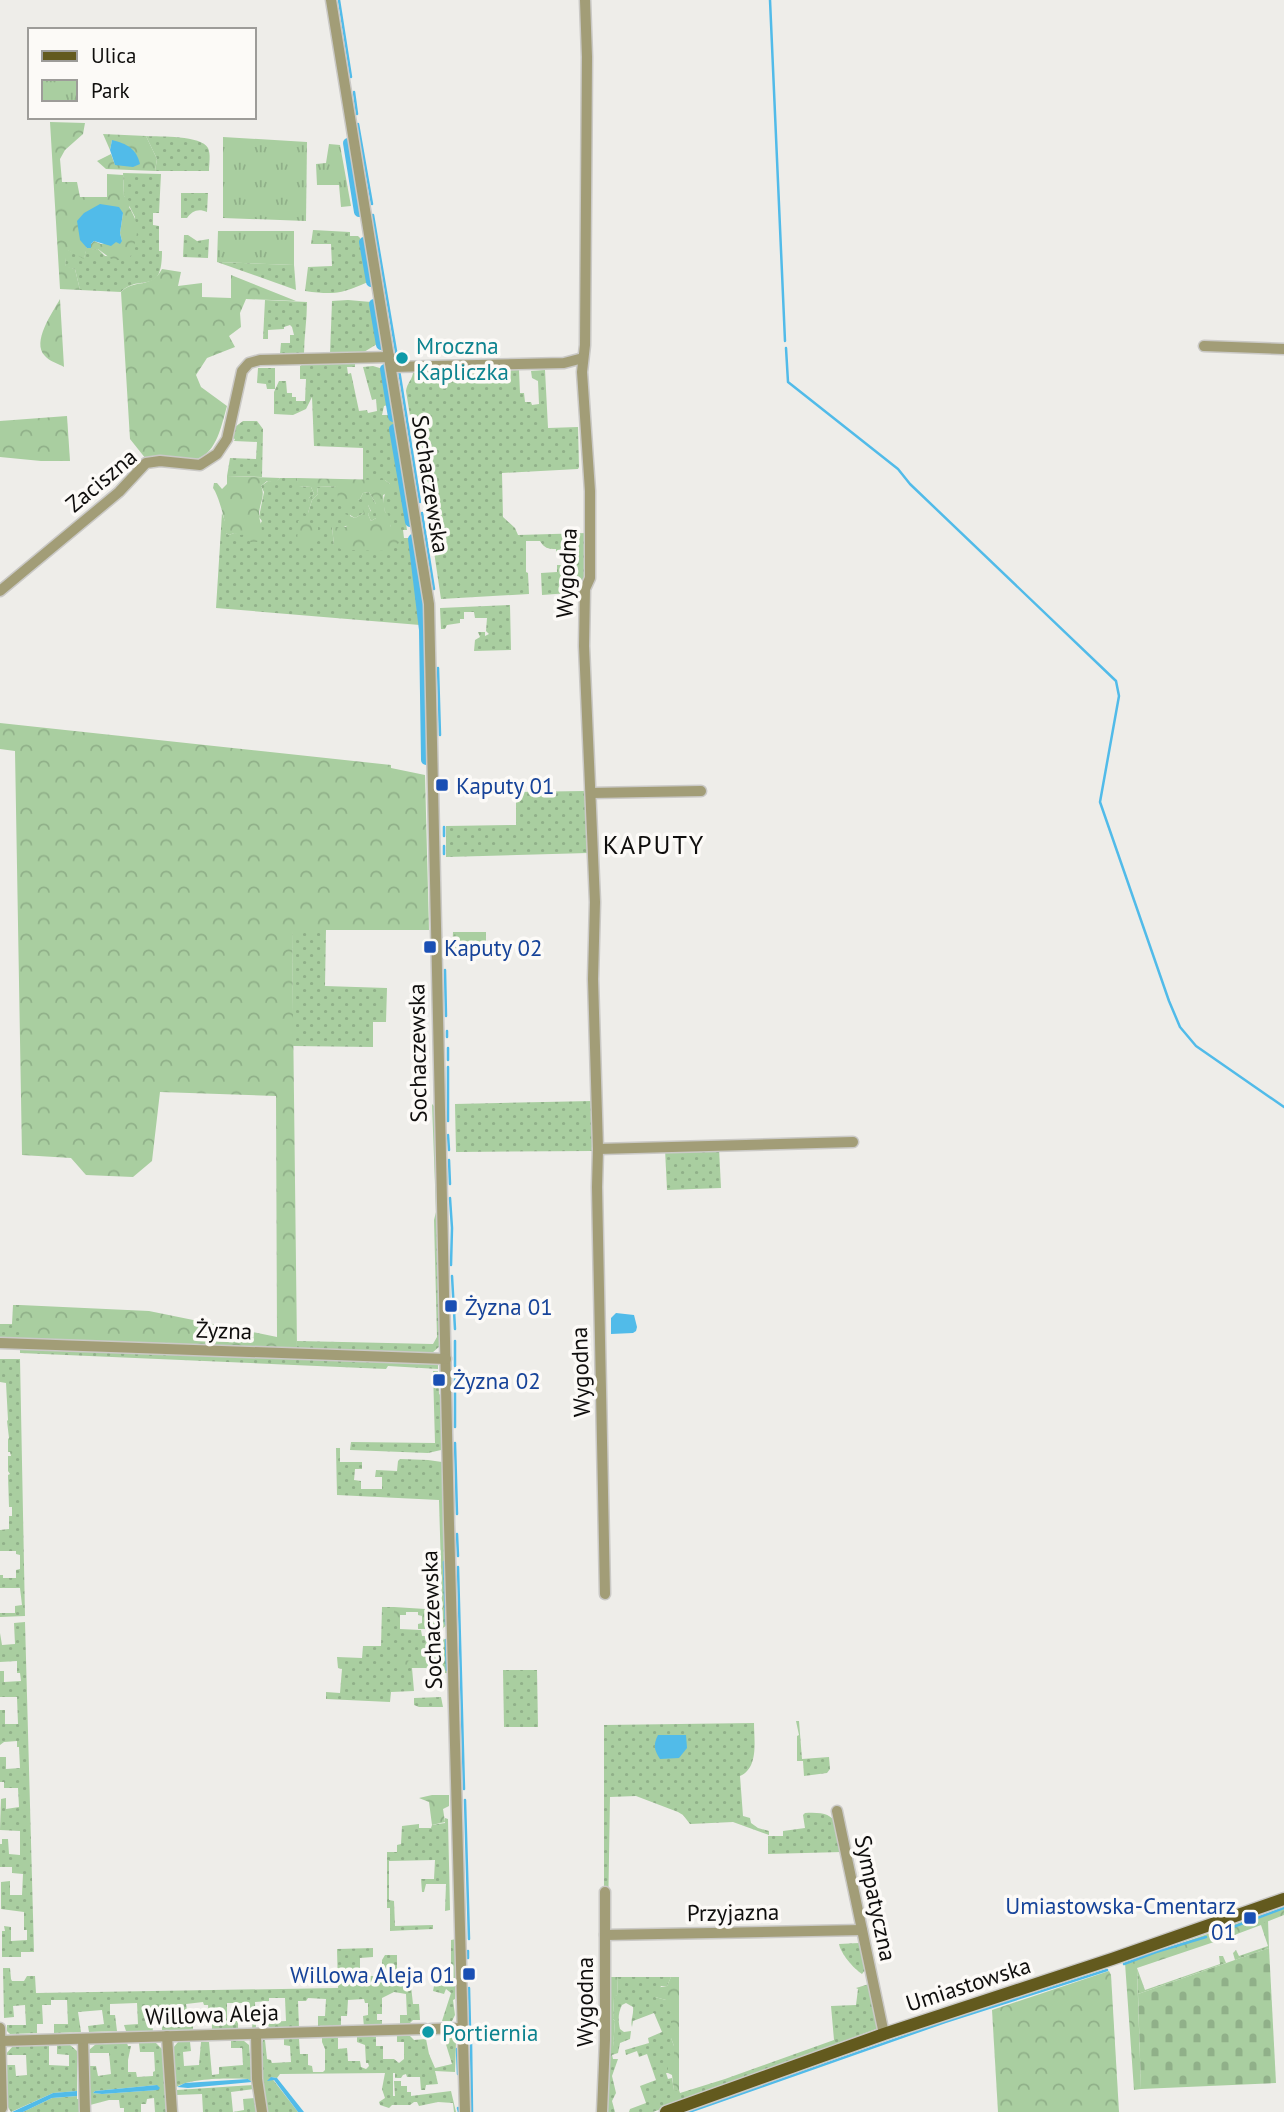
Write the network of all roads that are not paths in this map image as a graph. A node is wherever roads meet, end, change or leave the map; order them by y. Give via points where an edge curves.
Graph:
1 (331, 0) edge
2 (585, 0) edge
3 (1204, 346) dead end
4 (1284, 349) edge
5 (583, 358) junction
6 (391, 362) junction
7 (0, 591) edge
8 (701, 791) dead end
9 (591, 793) junction
10 (853, 1142) dead end
11 (598, 1149) junction
12 (0, 1343) edge
13 (446, 1359) junction
14 (606, 1594) dead end
15 (836, 1811) dead end
16 (605, 1892) dead end
17 (1284, 1899) edge
18 (862, 1930) junction
19 (605, 1935) junction
20 (0, 2028) edge
21 (463, 2028) junction
22 (256, 2034) junction
23 (884, 2034) junction
24 (167, 2036) junction
25 (83, 2039) junction
26 (0, 2041) edge
27 (2, 2108) edge
28 (85, 2112) edge
29 (172, 2112) edge
30 (262, 2112) edge
31 (465, 2112) edge
32 (602, 2112) edge
33 (666, 2112) edge

1 - 6 street, Sochaczewska
2 - 5 street, Wygodna
3 - 4 street
5 - 6 street via 564,363
5 - 9 street, Wygodna via 590,491 584,646
6 - 7 street, Zaciszna via 249,363 242,371 227,439 217,454 200,465 146,463 119,492
6 - 13 street, Sochaczewska via 429,604
8 - 9 street
9 - 11 street, Wygodna
10 - 11 street
11 - 14 street, Wygodna
12 - 13 street, Żyzna
13 - 21 street, Sochaczewska
15 - 18 street, Sympatyczna
16 - 19 street, Wygodna
17 - 23 main road, Umiastowska
18 - 19 street, Przyjazna
18 - 23 street, Sympatyczna
19 - 32 street, Wygodna
20 - 26 street
21 - 22 street, Willowa Aleja
21 - 31 street, Sochaczewska
22 - 24 street, Willowa Aleja
22 - 30 street
23 - 33 main road, Umiastowska
24 - 25 street, Willowa Aleja
24 - 29 street
25 - 26 street, Willowa Aleja
25 - 28 street
26 - 27 street

